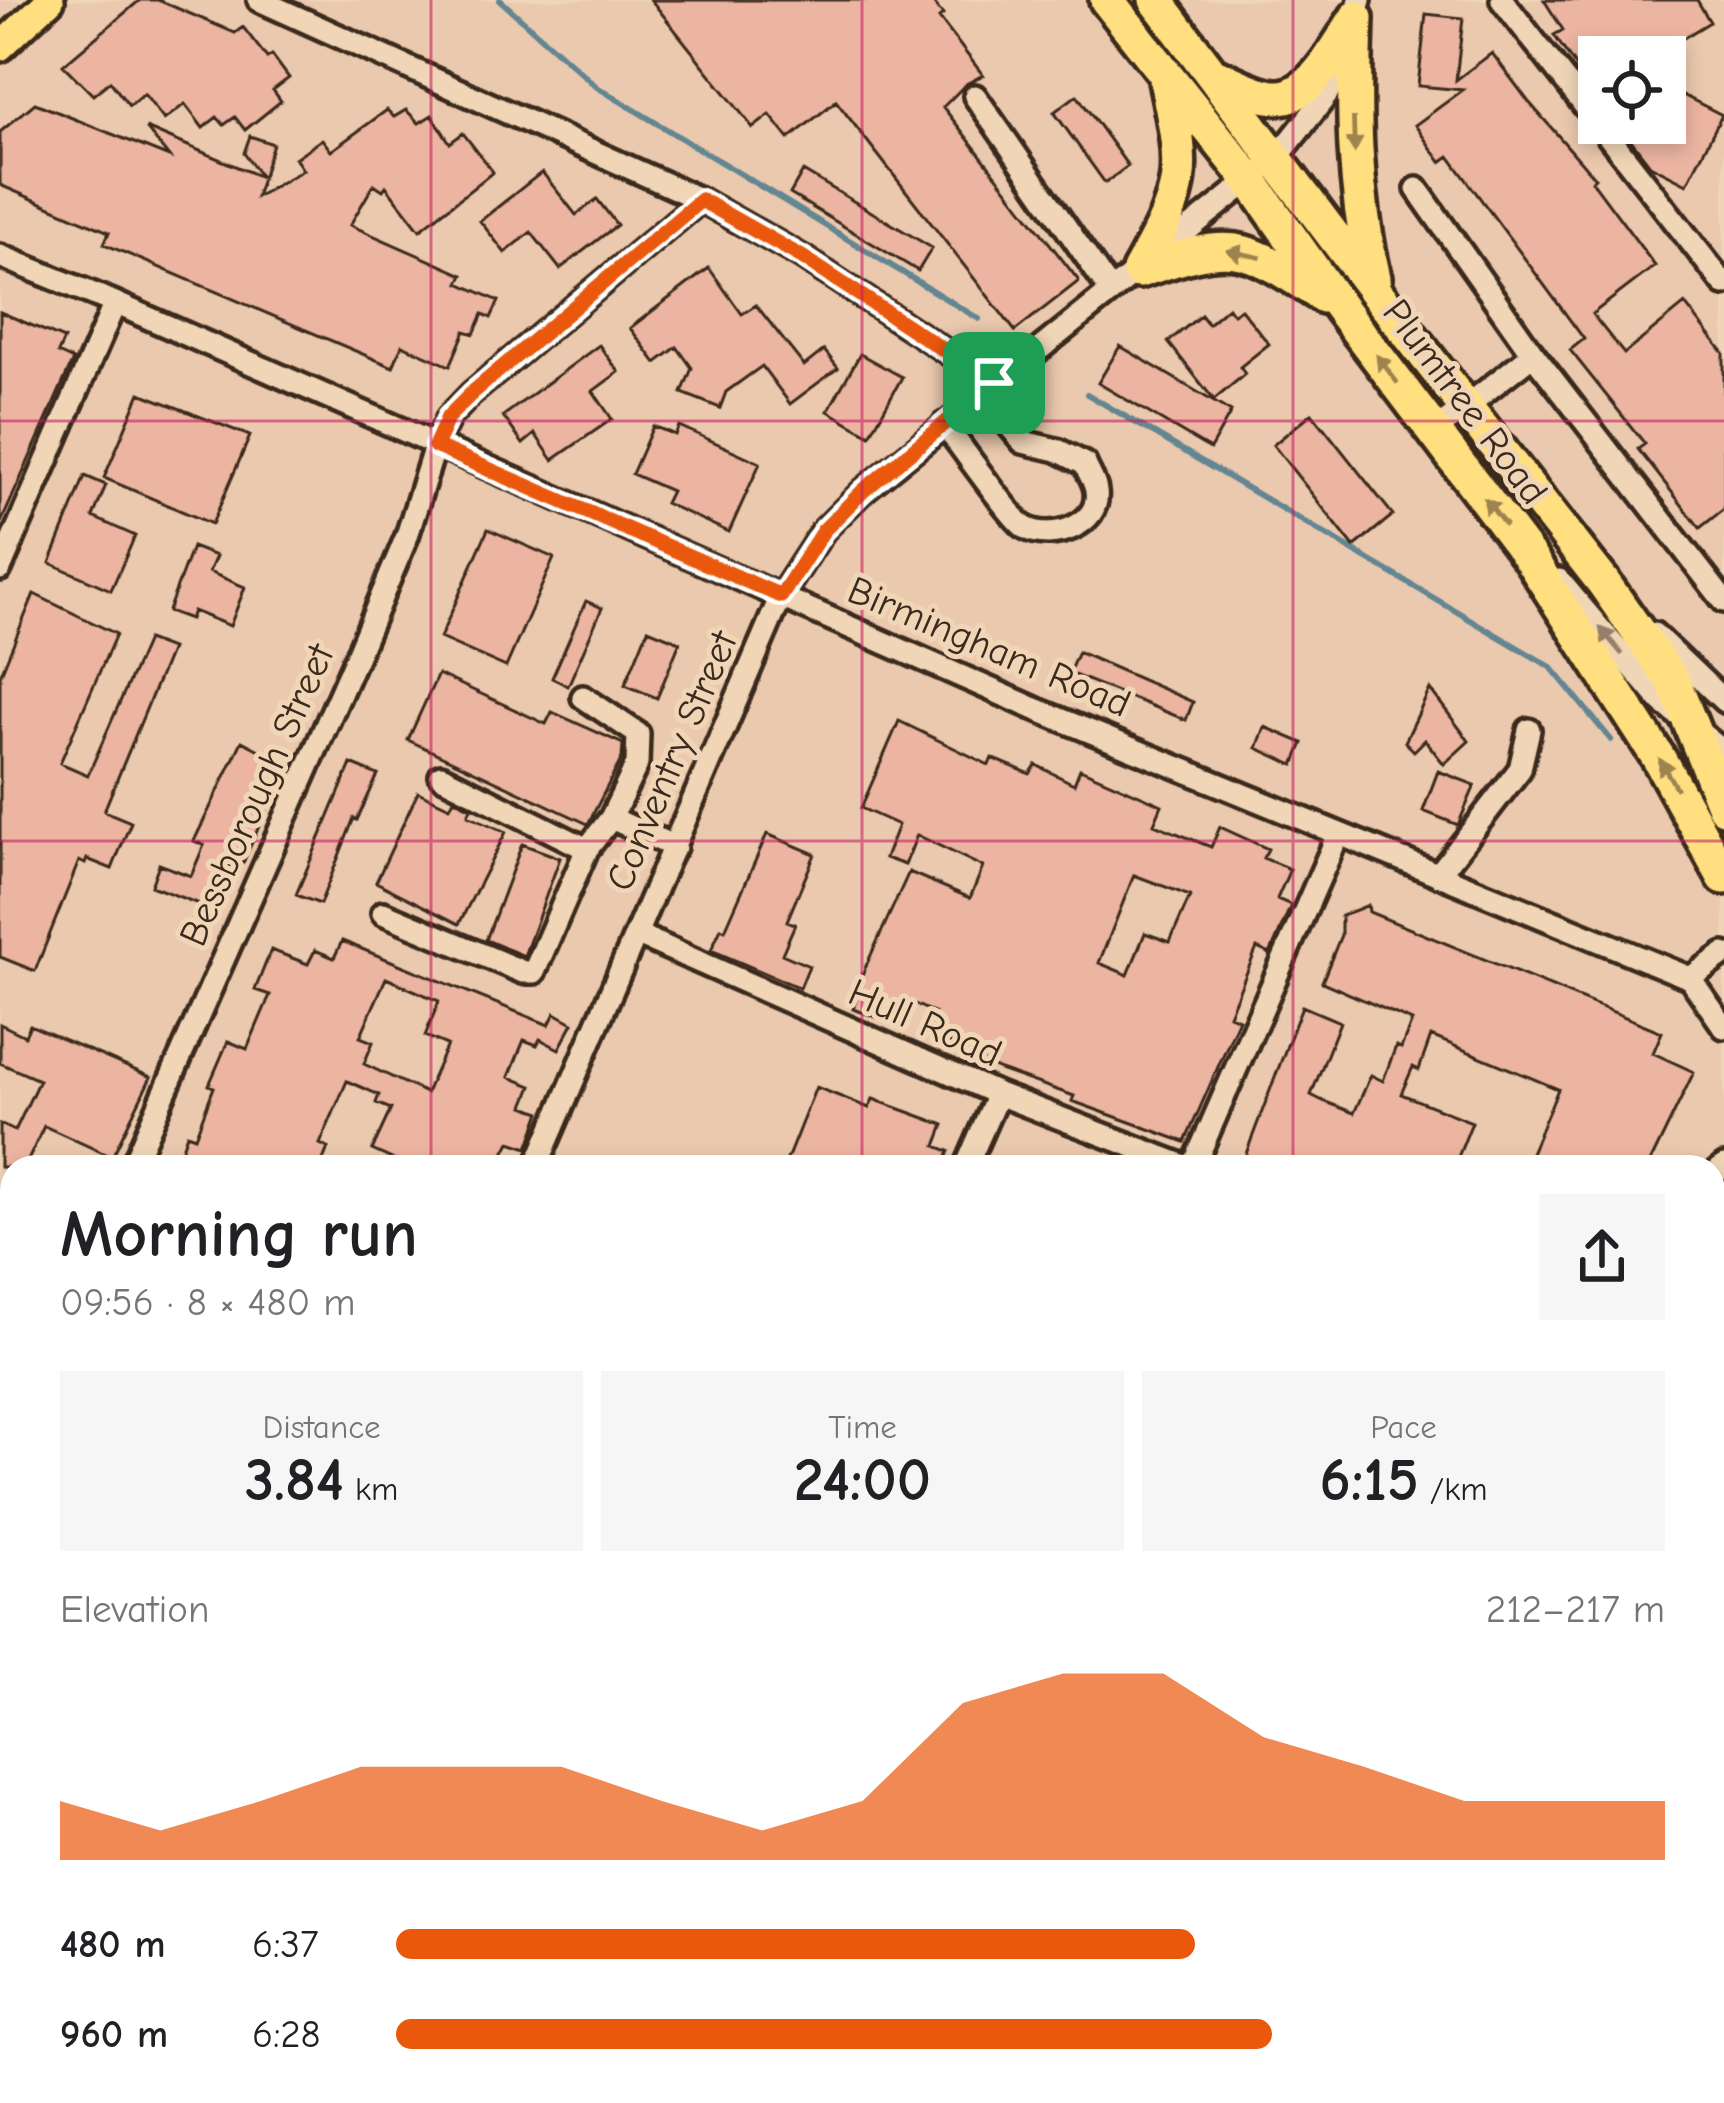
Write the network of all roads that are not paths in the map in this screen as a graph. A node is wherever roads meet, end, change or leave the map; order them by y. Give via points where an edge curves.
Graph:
1 (50, 0) edge
2 (259, 0) edge
3 (1107, 0) edge
4 (1156, 0) edge
5 (1502, 0) edge
6 (1358, 9) edge
7 (0, 47) edge
8 (1163, 68) junction
9 (1214, 75) junction
10 (975, 96) dead end
11 (1263, 170) junction
12 (1417, 190) dead end
13 (701, 200) junction
14 (0, 256) edge
15 (1138, 271) junction
16 (1724, 284) edge
17 (1111, 292) junction
18 (1378, 295) junction
19 (115, 303) junction
20 (1340, 306) junction
21 (1533, 354) junction
22 (988, 388) junction
23 (1464, 406) junction
24 (944, 424) junction
25 (1435, 431) junction
26 (435, 446) junction
27 (1530, 558) junction
28 (0, 569) edge
29 (1603, 582) junction
30 (781, 596) junction
31 (1724, 601) edge
32 (583, 697) dead end
33 (1724, 700) edge
34 (1529, 730) dead end
35 (1710, 743) edge
36 (441, 776) dead end
37 (1724, 807) edge
38 (611, 818) junction
39 (1338, 835) junction
40 (675, 848) junction
41 (587, 849) junction
42 (1438, 875) junction
43 (1724, 877) edge
44 (383, 913) dead end
45 (638, 935) junction
46 (1724, 954) edge
47 (1690, 978) junction
48 (1724, 1028) edge
49 (998, 1094) junction
50 (137, 1155) edge
51 (541, 1155) edge
52 (972, 1155) edge
53 (1158, 1155) edge
54 (1195, 1155) edge

1 - 7 main road
2 - 13 street
3 - 8 highway, Plumtree Road
4 - 9 highway, Plumtree Road
5 - 16 street
6 - 9 highway via 1294,94 1276,98
6 - 11 street, Conventry Street via 1326,96
6 -> 18 highway via 1352,129
8 - 11 highway, Plumtree Road
8 - 15 highway via 1181,172 1168,219
9 - 11 highway, Plumtree Road
10 - 17 street
11 - 15 street, Conventry Street
11 - 18 highway, Plumtree Road
11 - 20 highway, Plumtree Road
12 - 21 street
13 - 22 street via 802,257
13 - 26 street, Bessborough Street via 472,393
14 - 19 street, Birmingham Road
15 - 17 street, Conventry Street
20 -> 15 highway via 1247,251 1204,249
17 - 22 street, Conventry Street
18 - 23 highway, Plumtree Road
19 - 26 street, Birmingham Road
19 - 28 street
25 -> 20 highway, Plumtree Road
21 - 23 street
21 - 31 street
22 - 24 street, Conventry Street
22 - 24 street via 1023,442 1085,464 1096,491 1093,509 1076,527 1052,534 1024,528
23 - 25 street
23 - 29 highway, Plumtree Road
24 - 30 street, Conventry Street via 823,531
27 -> 25 highway, Plumtree Road
26 - 30 street, Birmingham Road
26 - 50 street, Bessborough Street via 358,653
35 -> 27 street
43 -> 27 highway, Plumtree Road
29 - 33 street
29 - 35 highway, Plumtree Road
30 - 39 street, Birmingham Road
30 - 40 street, Conventry Street
32 - 38 street via 638,734 637,764
34 - 42 street via 1520,769
35 - 37 highway, Plumtree Road
36 - 41 street
38 - 40 street
38 - 41 street
39 - 42 street, Birmingham Road
39 - 54 street
40 - 45 street, Conventry Street
41 - 44 street via 534,972
42 - 47 street, Birmingham Road
45 - 49 street, Hull Road
45 - 51 street, Conventry Street
46 - 47 street
47 - 48 street
49 - 52 street
49 - 53 street, Hull Road

